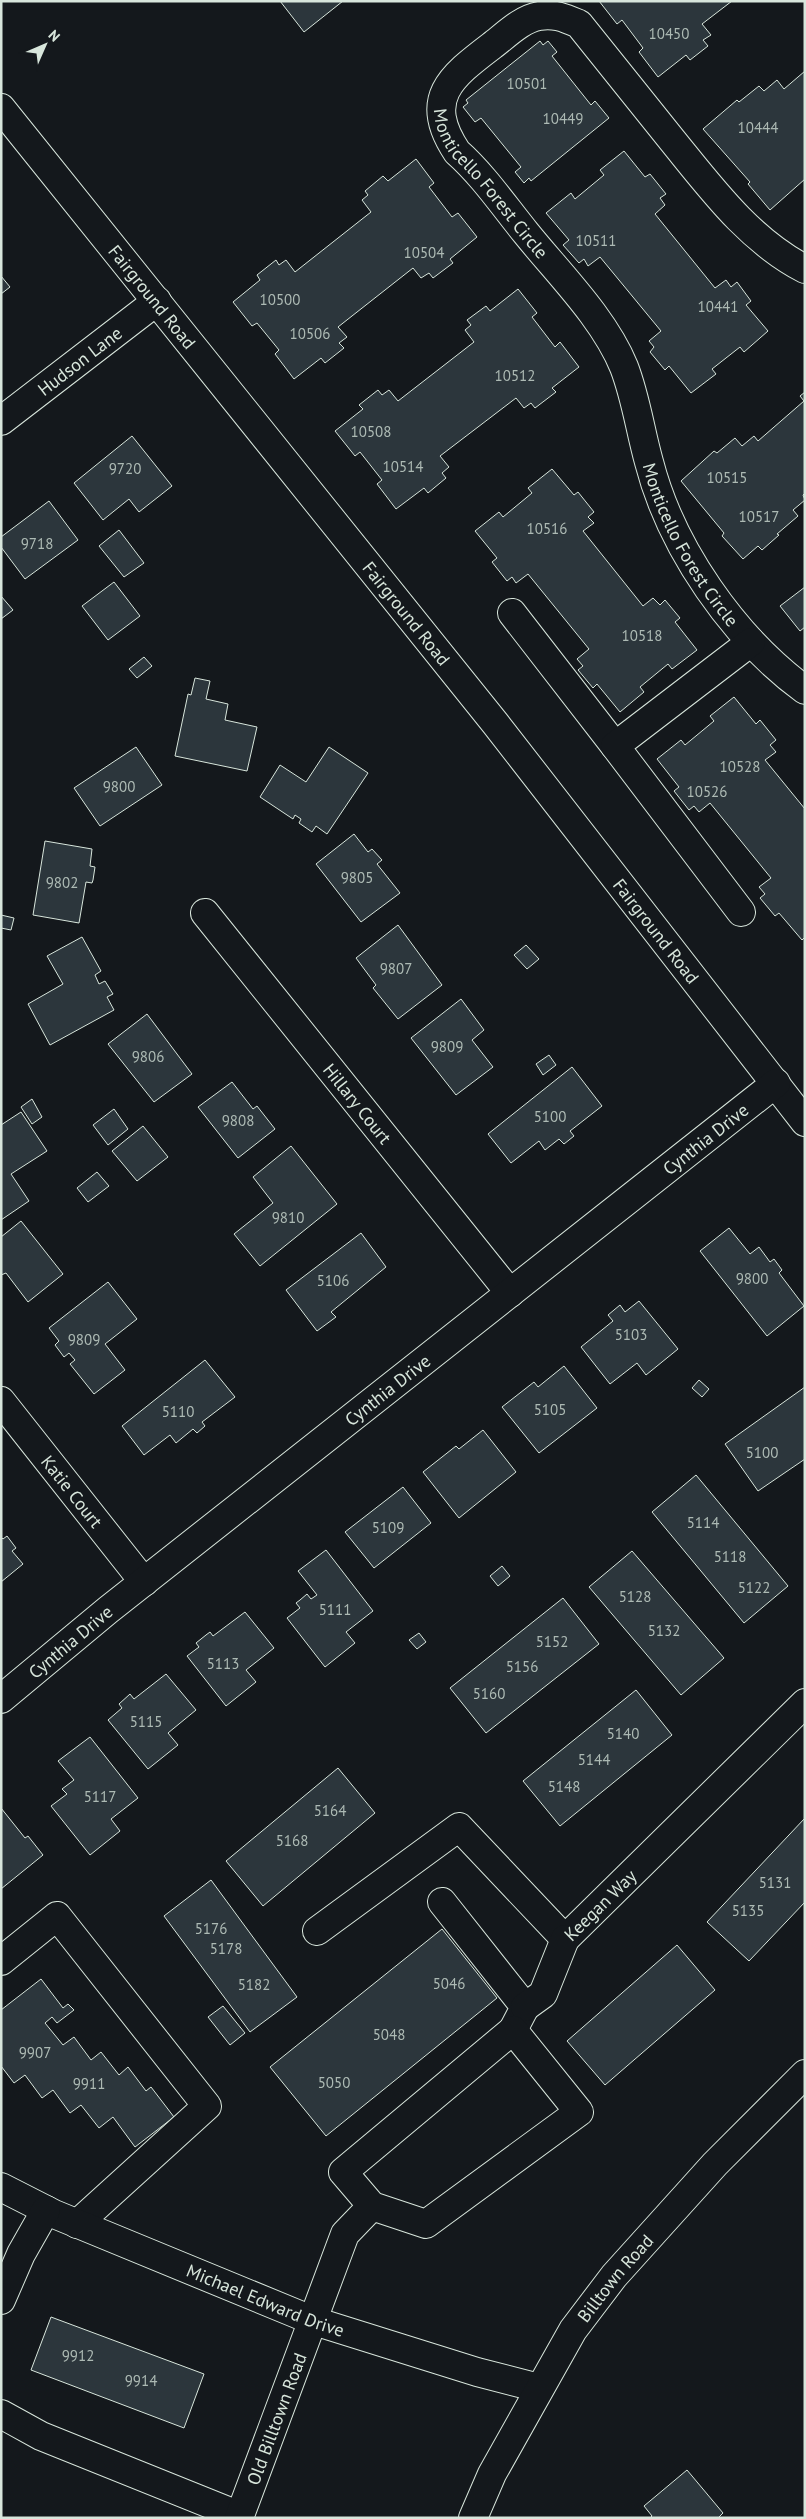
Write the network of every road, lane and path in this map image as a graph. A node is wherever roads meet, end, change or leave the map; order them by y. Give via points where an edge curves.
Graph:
1 (562, 8) edge
2 (1, 108) edge
3 (805, 270) edge
4 (156, 301) junction
5 (1, 420) edge
6 (512, 614) dead end
7 (751, 642) junction
8 (805, 690) edge
9 (615, 746) junction
10 (742, 912) dead end
11 (205, 913) dead end
12 (776, 1083) junction
13 (805, 1122) edge
14 (510, 1293) junction
15 (1, 1402) edge
16 (144, 1582) junction
17 (1, 1699) edge
18 (805, 1703) edge
19 (442, 1902) dead end
20 (317, 1931) dead end
21 (565, 1939) junction
22 (1, 1961) edge
23 (519, 2019) junction
24 (805, 2074) edge
25 (1, 2187) edge
26 (372, 2206) junction
27 (46, 2210) junction
28 (77, 2224) junction
29 (1, 2300) edge
30 (314, 2321) junction
31 (539, 2388) junction
32 (1, 2414) edge
33 (239, 2517) edge
34 (473, 2518) edge

1 - 3 street, Monticello Forest Circle via 579,24 748,230
1 - 7 street, Monticello Forest Circle via 519,25 456,73 445,90 441,113 445,134 602,327 623,366 638,409 649,463 672,524 708,589
2 - 4 street, Fairground Road
4 - 5 street, Hudson Lane
4 - 12 street, Fairground Road via 496,723
6 - 9 street
7 - 8 street, Monticello Forest Circle
7 - 9 street
9 - 10 street
11 - 14 street, Hillary Court
12 - 13 street, Fairground Road
12 - 14 street, Cynthia Drive
14 - 16 street, Cynthia Drive
15 - 16 street, Katie Court
16 - 17 street, Cynthia Drive
18 - 21 street, Keegan Way
19 - 23 street
20 - 21 street, Keegan Way via 459,1827
21 - 23 street via 543,1994
22 - 28 street via 57,1916 207,2106
23 - 26 street via 343,2172
23 - 26 street via 579,2112 426,2224
24 - 31 street, Billtown Road via 715,2164 614,2276 573,2330
25 - 27 street, Michael Edward Drive
26 - 30 street, Old Billtown Road via 345,2234
27 - 28 street, Michael Edward Drive
27 - 29 street via 21,2254
28 - 30 street, Michael Edward Drive
30 - 31 street, Michael Edward Drive
30 - 33 street, Old Billtown Road
31 - 34 street, Billtown Road via 492,2474
32 - 33 street via 41,2436

